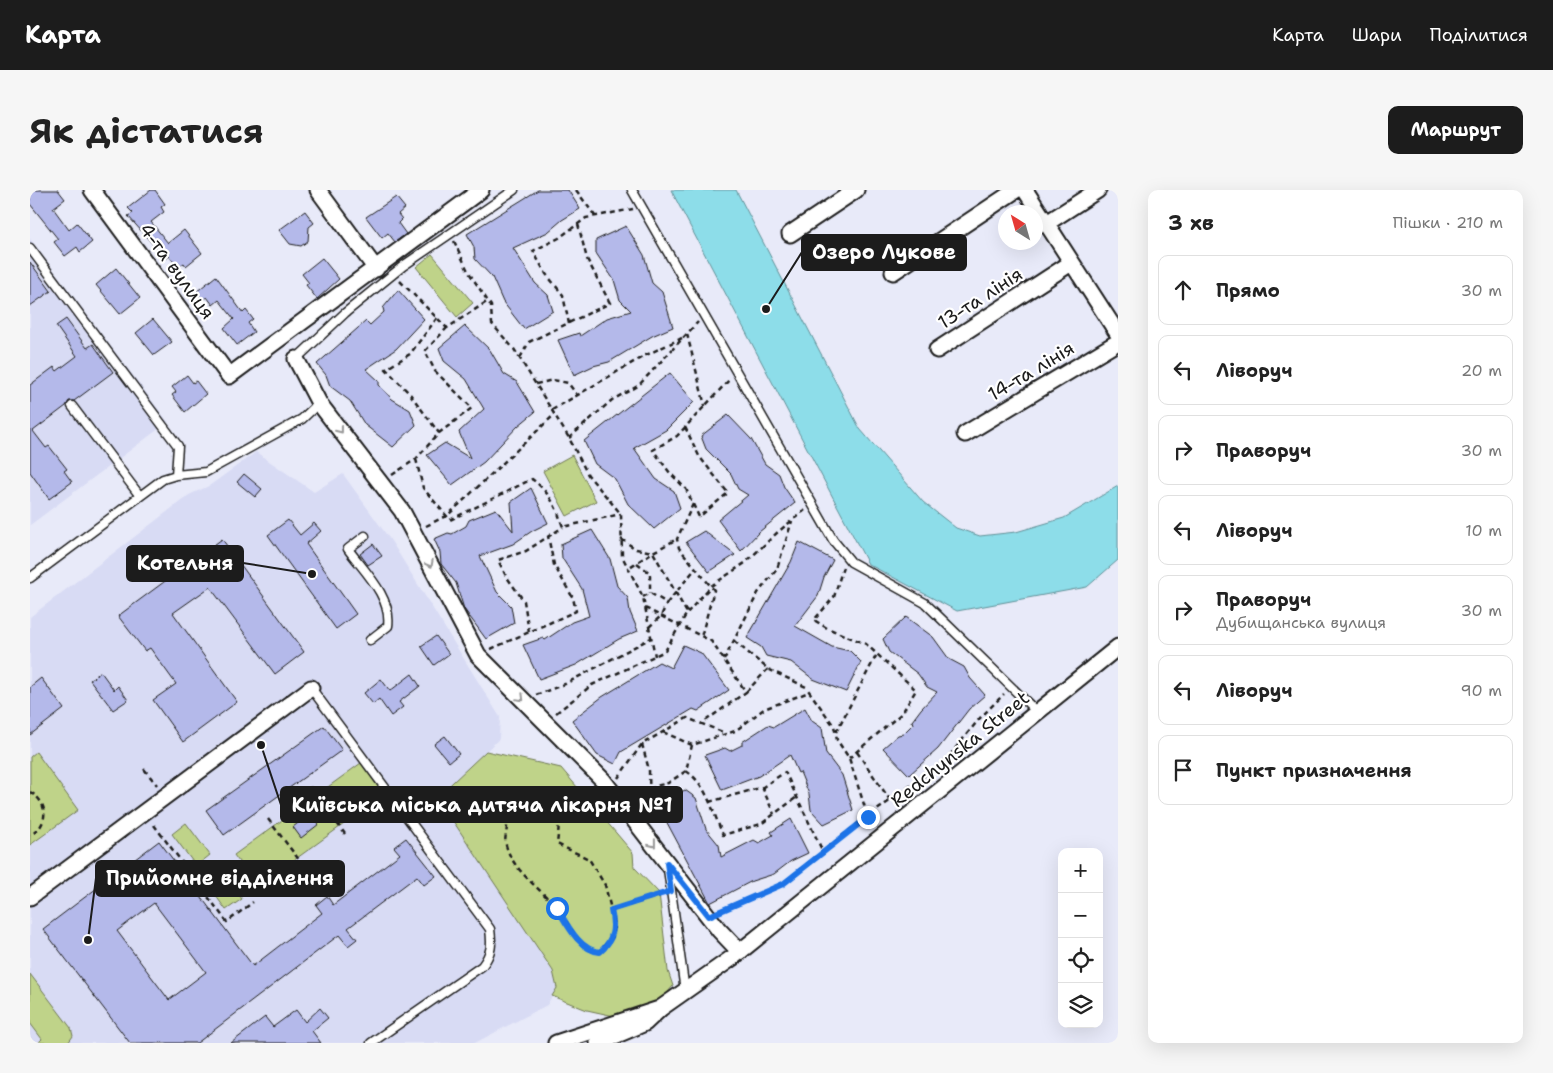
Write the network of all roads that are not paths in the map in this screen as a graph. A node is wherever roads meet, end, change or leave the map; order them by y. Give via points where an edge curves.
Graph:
1 (92, 190) edge
2 (318, 190) edge
3 (481, 190) edge
4 (514, 190) edge
5 (632, 190) edge
6 (856, 190) edge
7 (1016, 190) edge
8 (1024, 190) edge
9 (1098, 190) edge
10 (1047, 223) junction
11 (790, 234) dead end
12 (30, 248) edge
13 (1071, 263) junction
14 (376, 269) junction
15 (893, 272) dead end
16 (1118, 334) edge
17 (1118, 342) edge
18 (937, 350) dead end
19 (296, 359) joint
20 (319, 403) junction
21 (72, 406) dead end
22 (965, 434) dead end
23 (176, 475) junction
24 (140, 496) junction
25 (365, 536) dead end
26 (30, 578) edge
27 (370, 640) dead end
28 (1118, 647) edge
29 (310, 688) joint
30 (1037, 712) junction
31 (667, 863) junction
32 (30, 897) edge
33 (740, 952) junction
34 (685, 991) junction
35 (661, 1008) junction
36 (371, 1043) edge
37 (556, 1043) edge
38 (598, 1043) edge

1 - 14 street, 4-та вулиця via 229,376
2 - 14 street
3 - 14 street
4 - 19 lane via 403,266
5 - 30 lane via 832,540 852,562 924,604
6 - 11 street
7 - 15 street
8 - 10 street
9 - 10 street
10 - 13 street
12 - 23 lane via 178,446
13 - 16 street
13 - 18 street, 13-та лінія
17 - 22 street, 14-та лінія
19 - 20 street
20 - 23 lane via 302,419 206,472
20 -> 31 street via 402,511 478,655 611,790
21 - 24 lane
23 - 24 lane via 163,479
24 - 26 lane
25 - 27 lane via 348,549 389,610 388,626
28 - 30 street, Redchynska Street
29 - 32 street
29 - 36 lane via 490,929 490,956 482,966
30 - 33 street, Redchynska Street
31 - 33 street
31 - 34 lane
33 - 34 street, Redchynska Street
34 - 35 street, Redchynska Street
35 - 37 street, Redchynska Street
35 - 38 street, Redchynska Street via 636,1028

